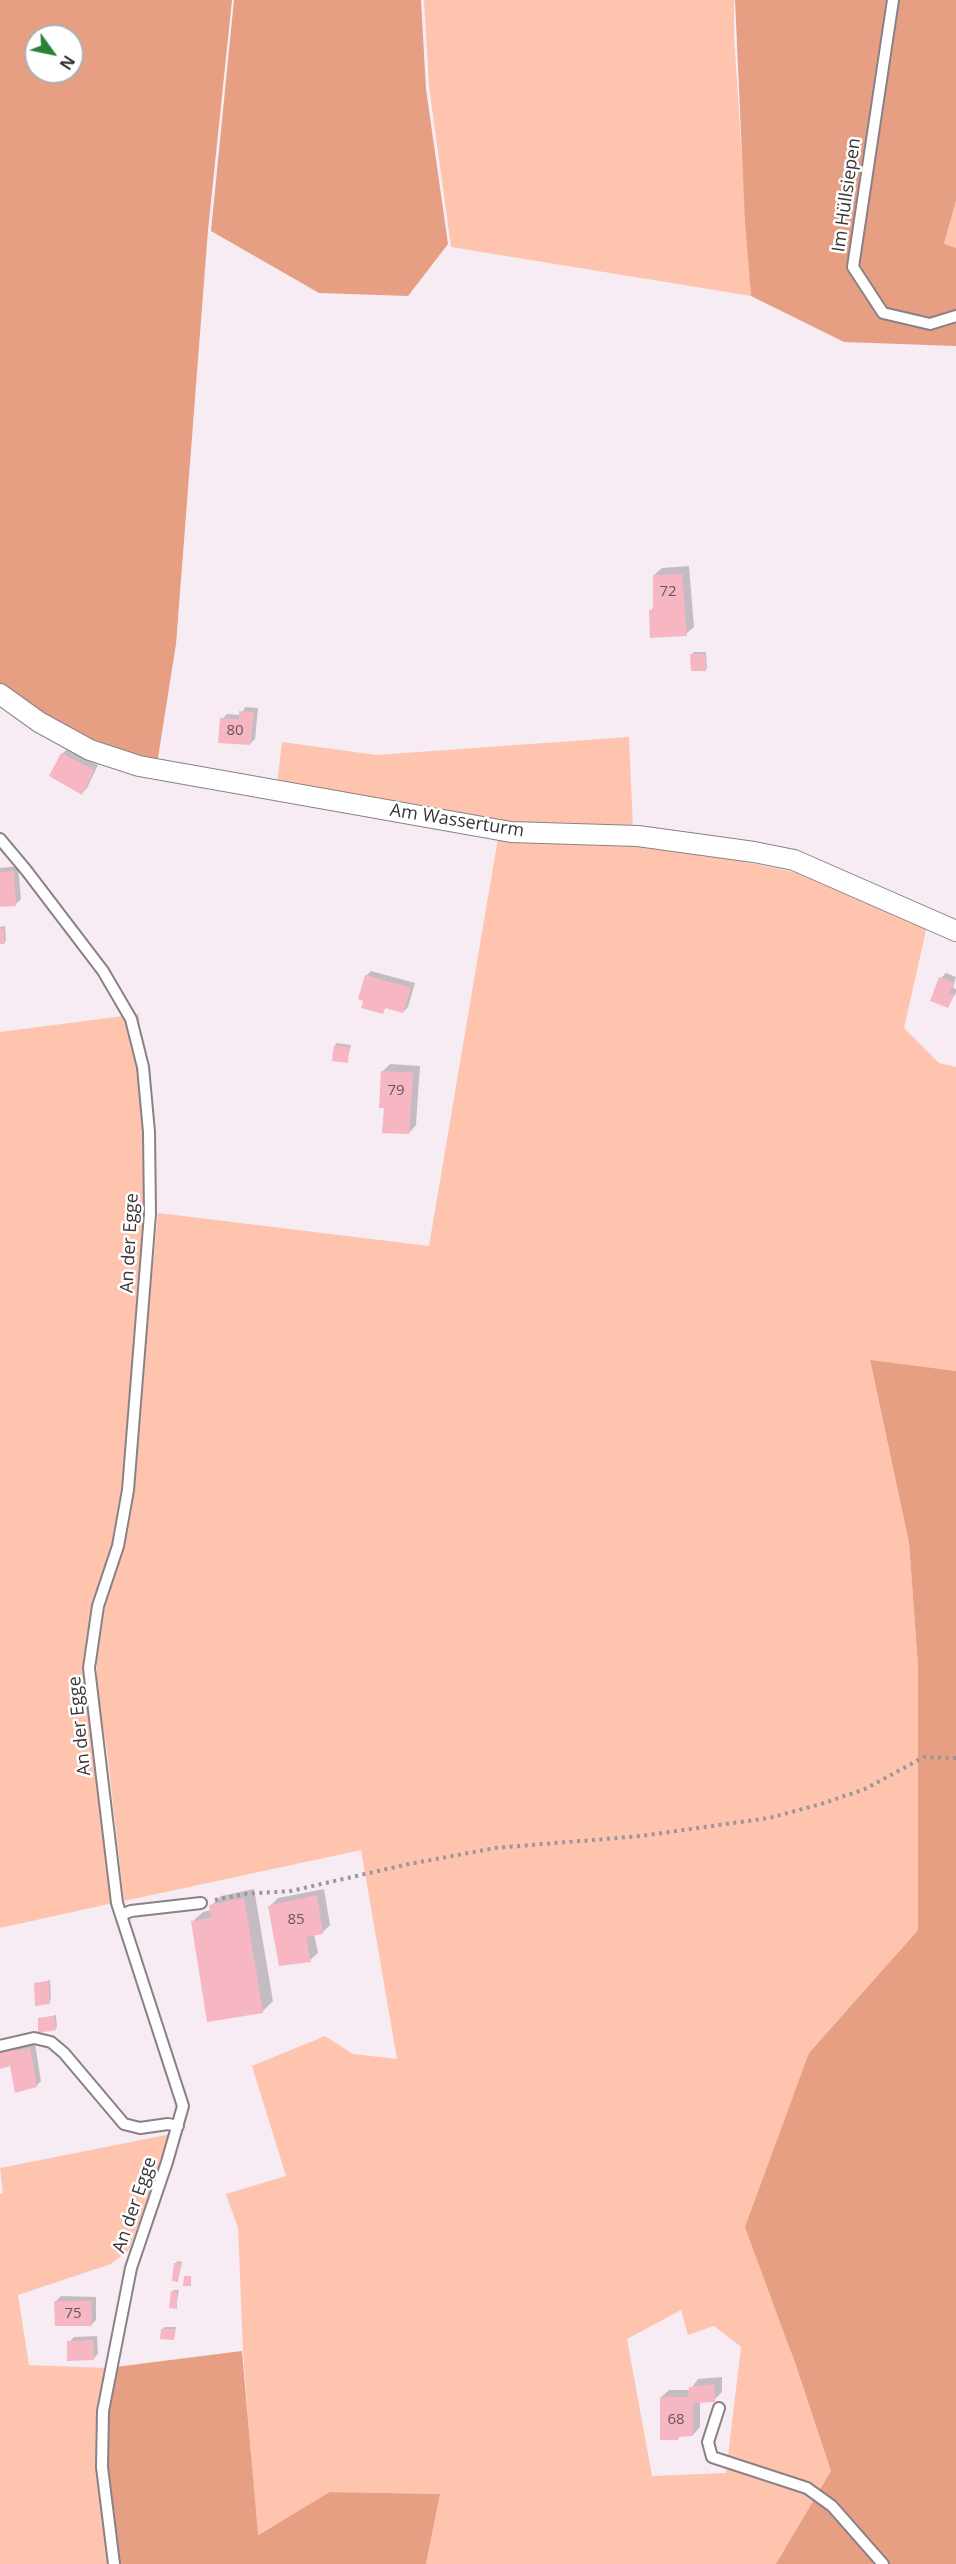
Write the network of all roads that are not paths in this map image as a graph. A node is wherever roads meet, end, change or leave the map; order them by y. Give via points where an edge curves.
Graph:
1 (892, 0) edge
2 (956, 316) edge
3 (0, 694) edge
4 (0, 839) edge
5 (956, 931) edge
6 (201, 1903) road end
7 (121, 1915) junction
8 (0, 2046) edge
9 (178, 2126) junction
10 (719, 2408) dead end
11 (114, 2564) edge
12 (883, 2564) edge

1 - 2 lane, Im Hüllsiepen via 853,267 883,313 930,324
3 - 5 street, Am Wasserturm via 39,722 90,750 139,766 511,832 638,836 794,860
4 - 7 lane, An der Egge via 103,972 131,1019 143,1067 150,1215 128,1490 117,1546 98,1606 89,1668
6 - 7 lane
7 - 9 lane, An der Egge via 183,2106
8 - 9 lane via 34,2038 51,2042 124,2124 140,2128
9 - 11 lane, An der Egge via 131,2268 103,2411 102,2468
10 - 12 lane via 708,2442 712,2457 807,2488 832,2506

